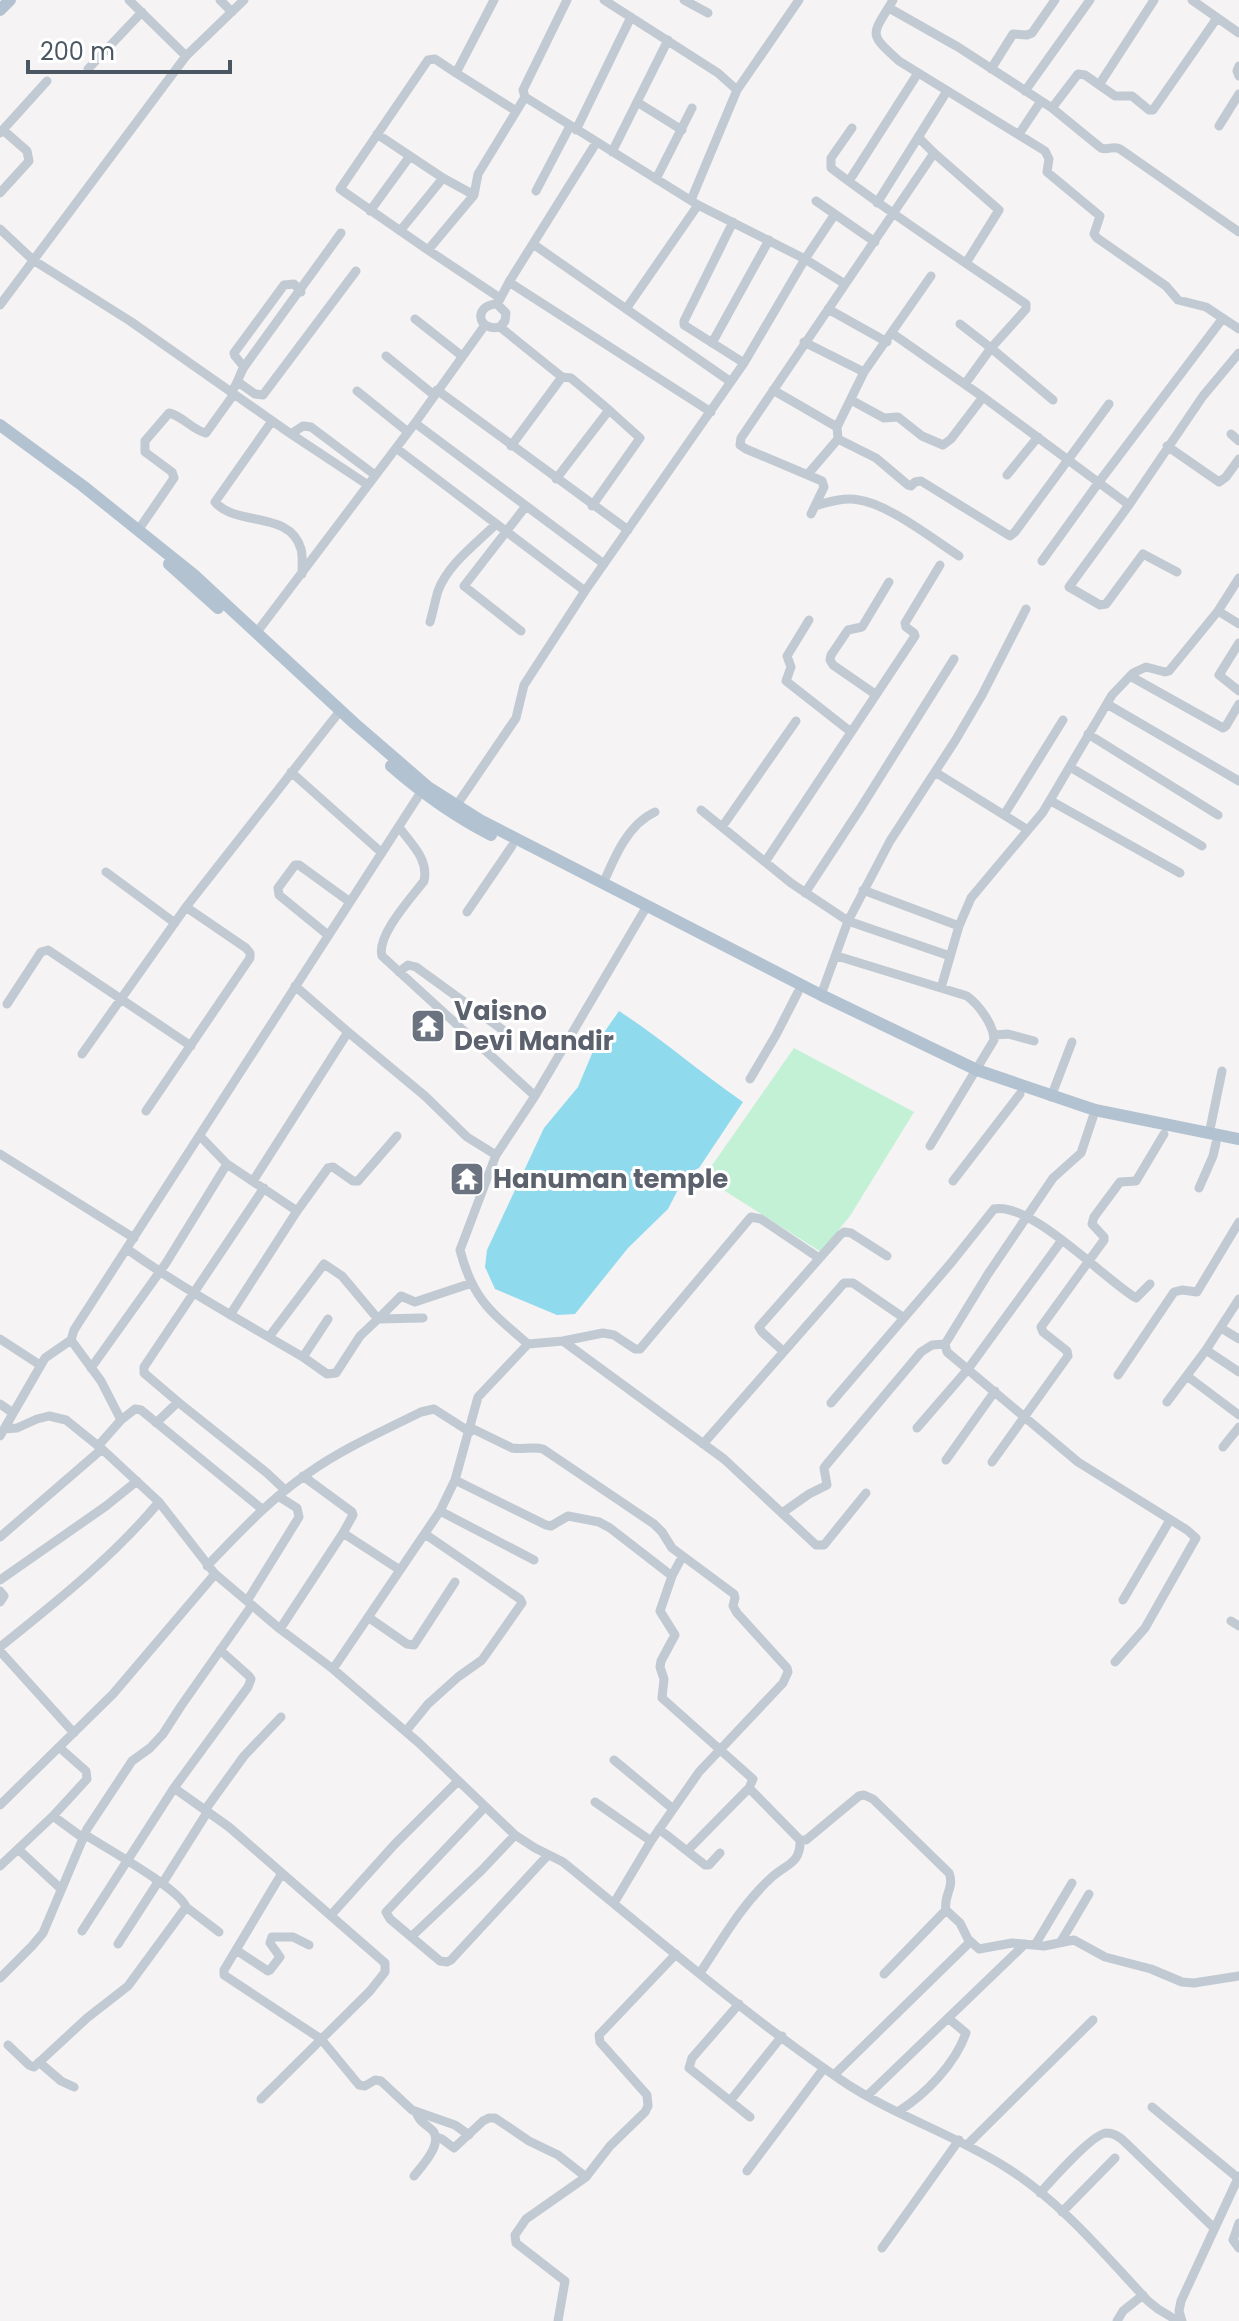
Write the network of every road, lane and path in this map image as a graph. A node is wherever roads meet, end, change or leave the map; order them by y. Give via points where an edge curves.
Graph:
1 (10, 0) edge
2 (129, 0) edge
3 (220, 0) edge
4 (244, 0) edge
5 (494, 0) edge
6 (604, 0) edge
7 (684, 0) edge
8 (799, 0) edge
9 (1055, 0) edge
10 (1090, 0) edge
11 (1154, 0) edge
12 (1192, 0) edge
13 (565, 1) edge
14 (891, 4) edge
15 (0, 10) edge
16 (142, 12) junction
17 (232, 12) junction
18 (708, 13) dead end
19 (631, 17) junction
20 (1217, 18) junction
21 (1239, 33) edge
22 (668, 40) junction
23 (186, 56) junction
24 (1239, 66) edge
25 (88, 69) dead end
26 (991, 69) junction
27 (456, 73) junction
28 (918, 73) junction
29 (1239, 76) edge
30 (47, 81) dead end
31 (1099, 85) junction
32 (737, 90) junction
33 (947, 91) junction
34 (1025, 91) junction
35 (1239, 94) edge
36 (525, 97) junction
37 (1041, 101) junction
38 (637, 102) junction
39 (692, 108) dead end
40 (1052, 108) junction
41 (516, 111) junction
42 (1219, 126) dead end
43 (573, 128) junction
44 (852, 128) dead end
45 (682, 130) junction
46 (2, 132) edge
47 (377, 134) junction
48 (1019, 134) junction
49 (918, 137) junction
50 (596, 143) junction
51 (612, 152) junction
52 (934, 153) junction
53 (410, 156) junction
54 (443, 178) junction
55 (656, 179) junction
56 (849, 181) junction
57 (536, 191) dead end
58 (0, 193) edge
59 (474, 195) junction
60 (816, 201) dead end
61 (694, 202) junction
62 (877, 203) junction
63 (370, 211) junction
64 (835, 214) junction
65 (893, 215) junction
66 (733, 222) junction
67 (0, 229) edge
68 (400, 231) junction
69 (1239, 232) edge
70 (341, 233) dead end
71 (769, 240) junction
72 (875, 242) junction
73 (533, 244) junction
74 (428, 250) junction
75 (805, 259) junction
76 (33, 260) junction
77 (966, 263) junction
78 (356, 271) dead end
79 (931, 276) dead end
80 (509, 282) junction
81 (845, 284) junction
82 (301, 292) junction
83 (499, 301) junction
84 (0, 305) edge
85 (626, 309) junction
86 (828, 309) junction
87 (1223, 318) junction
88 (415, 319) dead end
89 (960, 324) dead end
90 (485, 325) junction
91 (500, 327) junction
92 (1239, 329) edge
93 (890, 338) junction
94 (804, 342) junction
95 (712, 343) junction
96 (991, 348) junction
97 (1239, 353) edge
98 (386, 356) dead end
99 (462, 356) junction
100 (744, 363) junction
101 (244, 367) junction
102 (864, 372) junction
103 (562, 377) junction
104 (238, 382) junction
105 (731, 382) junction
106 (965, 384) junction
107 (773, 390) junction
108 (357, 391) dead end
109 (436, 392) junction
110 (232, 393) junction
111 (983, 397) junction
112 (851, 400) junction
113 (1053, 400) dead end
114 (1109, 404) dead end
115 (609, 410) junction
116 (711, 412) junction
117 (272, 421) junction
118 (415, 423) junction
119 (0, 425) edge
120 (837, 427) junction
121 (408, 432) junction
122 (0, 434) edge
123 (291, 434) junction
124 (1038, 437) junction
125 (838, 439) junction
126 (511, 446) junction
127 (1167, 446) junction
128 (396, 448) junction
129 (1239, 459) edge
130 (1069, 460) junction
131 (808, 474) junction
132 (375, 475) junction
133 (1007, 475) dead end
134 (556, 479) junction
135 (1099, 482) junction
136 (368, 485) junction
137 (1129, 505) junction
138 (526, 506) junction
139 (592, 506) junction
140 (496, 524) junction
141 (139, 529) junction
142 (628, 530) junction
143 (505, 531) junction
144 (959, 556) dead end
145 (1042, 561) dead end
146 (604, 564) junction
147 (940, 565) dead end
148 (1177, 572) dead end
149 (302, 574) junction
150 (1239, 578) edge
151 (889, 582) dead end
152 (585, 591) junction
153 (1235, 593) edge
154 (1026, 609) dead end
155 (1218, 611) junction
156 (809, 620) dead end
157 (430, 622) dead end
158 (1239, 624) edge
159 (521, 631) dead end
160 (257, 632) junction
161 (1239, 643) edge
162 (954, 659) dead end
163 (1130, 676) junction
164 (1239, 691) edge
165 (875, 694) junction
166 (1107, 704) junction
167 (1239, 704) edge
168 (336, 716) junction
169 (1063, 720) dead end
170 (796, 721) dead end
171 (851, 732) junction
172 (1088, 734) junction
173 (1070, 767) junction
174 (291, 772) junction
175 (935, 772) junction
176 (1239, 781) edge
177 (421, 792) junction
178 (1051, 801) junction
179 (454, 810) junction
180 (701, 810) dead end
181 (655, 812) dead end
182 (1004, 815) junction
183 (1218, 815) dead end
184 (399, 827) junction
185 (722, 827) junction
186 (1028, 830) junction
187 (512, 846) junction
188 (1202, 846) dead end
189 (382, 853) junction
190 (765, 862) junction
191 (106, 872) dead end
192 (1180, 873) dead end
193 (603, 884) junction
194 (863, 890) junction
195 (805, 893) junction
196 (350, 902) junction
197 (186, 907) junction
198 (645, 909) junction
199 (467, 912) dead end
200 (848, 921) junction
201 (175, 923) junction
202 (959, 926) junction
203 (328, 935) junction
204 (837, 956) junction
205 (950, 956) junction
206 (399, 972) junction
207 (295, 986) junction
208 (941, 988) junction
209 (798, 992) junction
210 (821, 995) junction
211 (120, 1000) junction
212 (7, 1004) dead end
213 (348, 1032) junction
214 (507, 1033) dead end
215 (995, 1035) junction
216 (1034, 1041) dead end
217 (1072, 1042) dead end
218 (191, 1046) junction
219 (82, 1054) dead end
220 (1222, 1071) dead end
221 (975, 1073) junction
222 (750, 1079) dead end
223 (1020, 1094) junction
224 (535, 1096) junction
225 (1051, 1097) junction
226 (146, 1111) dead end
227 (1093, 1117) junction
228 (1164, 1134) junction
229 (200, 1136) junction
230 (397, 1136) dead end
231 (1213, 1139) junction
232 (1239, 1139) edge
233 (930, 1146) dead end
234 (1239, 1147) edge
235 (0, 1154) edge
236 (496, 1155) junction
237 (227, 1164) junction
238 (253, 1181) junction
239 (953, 1181) dead end
240 (264, 1188) junction
241 (1199, 1188) dead end
242 (297, 1211) junction
243 (1027, 1218) junction
244 (1239, 1222) edge
245 (134, 1238) junction
246 (1062, 1240) junction
247 (127, 1249) junction
248 (887, 1256) dead end
249 (819, 1258) junction
250 (1090, 1262) junction
251 (159, 1272) junction
252 (472, 1283) junction
253 (1150, 1284) dead end
254 (194, 1294) junction
255 (1239, 1299) edge
256 (230, 1315) junction
257 (423, 1318) dead end
258 (904, 1318) junction
259 (328, 1319) dead end
260 (378, 1319) junction
261 (1221, 1328) junction
262 (269, 1337) junction
263 (0, 1339) edge
264 (1239, 1339) edge
265 (71, 1340) junction
266 (563, 1341) junction
267 (528, 1344) junction
268 (945, 1344) junction
269 (1206, 1350) junction
270 (783, 1351) junction
271 (303, 1357) junction
272 (40, 1365) junction
273 (91, 1368) junction
274 (968, 1369) junction
275 (1239, 1372) edge
276 (1118, 1375) dead end
277 (1187, 1376) junction
278 (995, 1391) junction
279 (178, 1402) junction
280 (1167, 1402) dead end
281 (831, 1403) dead end
282 (0, 1404) edge
283 (13, 1413) junction
284 (1239, 1415) edge
285 (1025, 1417) junction
286 (121, 1420) junction
287 (156, 1423) junction
288 (1239, 1427) edge
289 (917, 1428) dead end
290 (470, 1430) junction
291 (2, 1432) edge
292 (703, 1444) junction
293 (100, 1447) junction
294 (1223, 1447) dead end
295 (946, 1460) dead end
296 (992, 1462) dead end
297 (303, 1476) junction
298 (455, 1480) junction
299 (137, 1481) junction
300 (282, 1493) junction
301 (866, 1493) dead end
302 (159, 1502) junction
303 (262, 1509) junction
304 (440, 1511) junction
305 (782, 1513) junction
306 (1170, 1520) junction
307 (343, 1533) junction
308 (425, 1534) junction
309 (0, 1537) edge
310 (682, 1557) junction
311 (534, 1560) dead end
312 (207, 1566) junction
313 (400, 1570) junction
314 (215, 1574) junction
315 (672, 1576) junction
316 (0, 1580) edge
317 (455, 1582) dead end
318 (0, 1591) edge
319 (1123, 1600) dead end
320 (0, 1602) edge
321 (249, 1603) junction
322 (368, 1617) junction
323 (280, 1629) junction
324 (0, 1649) edge
325 (220, 1650) junction
326 (1115, 1662) dead end
327 (333, 1669) junction
328 (281, 1717) dead end
329 (406, 1731) junction
330 (74, 1733) junction
331 (60, 1748) junction
332 (721, 1749) junction
333 (614, 1760) dead end
334 (458, 1781) junction
335 (174, 1788) junction
336 (749, 1788) junction
337 (595, 1802) dead end
338 (0, 1805) edge
339 (485, 1807) junction
340 (672, 1808) junction
341 (206, 1810) junction
342 (53, 1816) junction
343 (659, 1829) junction
344 (515, 1835) junction
345 (83, 1836) junction
346 (800, 1840) junction
347 (651, 1841) junction
348 (18, 1849) junction
349 (688, 1850) junction
350 (720, 1853) dead end
351 (548, 1855) junction
352 (127, 1861) junction
353 (0, 1866) edge
354 (282, 1873) junction
355 (160, 1883) junction
356 (1072, 1883) dead end
357 (61, 1889) junction
358 (1089, 1894) dead end
359 (614, 1903) junction
360 (186, 1907) junction
361 (946, 1910) junction
362 (331, 1915) junction
363 (82, 1931) dead end
364 (219, 1932) dead end
365 (411, 1937) junction
366 (970, 1942) junction
367 (1060, 1943) junction
368 (118, 1944) dead end
369 (1030, 1944) junction
370 (309, 1945) dead end
371 (236, 1950) junction
372 (676, 1954) junction
373 (700, 1973) junction
374 (884, 1974) dead end
375 (1239, 1976) edge
376 (0, 1978) edge
377 (739, 2004) junction
378 (948, 2018) junction
379 (1093, 2020) dead end
380 (782, 2036) junction
381 (321, 2039) junction
382 (8, 2045) dead end
383 (39, 2062) junction
384 (824, 2068) junction
385 (834, 2075) junction
386 (74, 2087) dead end
387 (867, 2096) junction
388 (261, 2099) dead end
389 (730, 2101) junction
390 (1152, 2107) dead end
391 (899, 2111) junction
392 (416, 2112) junction
393 (750, 2117) dead end
394 (469, 2135) junction
395 (436, 2137) junction
396 (963, 2143) junction
397 (1115, 2158) dead end
398 (747, 2171) dead end
399 (414, 2176) dead end
400 (586, 2177) junction
401 (1239, 2177) edge
402 (1040, 2193) junction
403 (1062, 2212) junction
404 (1239, 2223) edge
405 (1214, 2228) junction
406 (882, 2248) dead end
407 (1239, 2248) edge
408 (1143, 2295) junction
409 (558, 2321) edge
410 (1117, 2321) edge
411 (1180, 2321) edge

1 - 15 main road
2 - 16 street
3 - 17 street
4 - 17 street
5 - 27 street
6 - 19 street
7 - 18 street
8 - 32 street
9 - 26 street via 1032,33 1013,34
10 - 34 street
11 - 31 street
12 - 20 street
13 - 36 street via 523,90
14 - 26 street
14 - 28 street via 876,39
16 - 23 street
16 - 25 street
17 - 23 street
19 - 22 street
19 - 43 street
20 - 21 street
20 - 31 street via 1153,110
22 - 32 street
22 - 38 street
23 - 76 street
24 - 29 street
26 - 34 street
27 - 41 street
27 - 47 street via 428,60
28 - 33 street
28 - 56 street
30 - 46 street
31 - 40 street via 1078,74
32 - 61 street
33 - 48 street
33 - 49 street
34 - 37 street
35 - 42 street
36 - 41 street
36 - 43 street
37 - 40 street
37 - 48 street
38 - 45 street
38 - 51 street
39 - 45 street
40 - 69 street via 1101,148 1120,149
41 - 59 street via 478,174
43 - 50 street
43 - 57 street
44 - 56 street via 830,162
45 - 55 street
46 - 58 street via 27,151 29,161
47 - 53 street
47 - 63 street via 340,189
48 - 87 street via 1045,151 1047,172 1098,213 1094,234 1106,246 1178,300 1197,303
49 - 52 street
49 - 62 street
50 - 51 street
50 - 73 street
51 - 55 street
52 - 65 street
52 - 77 street via 999,210
53 - 54 street
53 - 63 street
54 - 59 street
54 - 68 street
55 - 61 street
56 - 62 street
59 - 74 street
60 - 64 street
61 - 66 street
61 - 85 street
62 - 65 street
63 - 68 street
64 - 72 street
64 - 75 street
65 - 72 street
65 - 77 street
66 - 71 street
66 - 95 street via 684,321
67 - 76 street
68 - 74 street
70 - 82 street
71 - 75 street
71 - 95 street
72 - 81 street
73 - 80 street
73 - 85 street
74 - 83 street
75 - 81 street
75 - 100 street
76 - 84 street
76 - 110 street
77 - 96 street via 1027,306
78 - 104 street via 263,395
79 - 93 street
80 - 83 street
80 - 116 street
81 - 86 street
82 - 101 street
82 - 101 street via 294,284 284,285 234,353
83 - 90 street via 483,310
83 - 91 street via 506,317
85 - 105 street
86 - 93 street
86 - 94 street
87 - 92 street
87 - 135 street
88 - 99 street
89 - 96 street
90 - 91 street
90 - 99 street
91 - 103 street
93 - 102 street
93 - 106 street
94 - 102 street
94 - 107 street
95 - 100 street
96 - 106 street
96 - 113 street
97 - 127 street
98 - 109 street
99 - 109 street
100 - 105 street
101 - 104 street
102 - 112 street
103 - 115 street via 571,378
103 - 126 street
104 - 110 street
105 - 116 street
106 - 111 street
107 - 120 street
107 - 131 street via 740,445
108 - 121 street
109 - 118 street
109 - 126 street
110 - 117 street
110 - 141 street via 206,433 169,413 145,441 145,452 174,478
111 - 112 street via 943,445 898,417 884,418
111 - 124 street
112 - 120 street
114 - 130 street
115 - 134 street
115 - 139 street via 640,438
116 - 142 street
117 - 123 street
117 - 149 street via 215,502 230,513 262,519 294,536
118 - 121 street
118 - 138 street
119 - 141 main road
120 - 125 street
121 - 128 street
122 - 168 main road via 134,534
123 - 132 street via 311,427
123 - 136 street
124 - 130 street
124 - 133 street
125 - 130 street via 876,458 908,485 921,481 1010,536
125 - 131 street
126 - 134 street
127 - 129 street via 1219,482
127 - 137 street
128 - 132 street
128 - 140 street
130 - 135 street
131 - 144 street via 824,484 813,510 862,500
132 - 136 street
134 - 139 street
135 - 137 street
135 - 145 street
136 - 149 street
137 - 148 street via 1070,589 1106,604 1143,554
138 - 143 street
138 - 146 street
139 - 142 street
140 - 143 street
140 - 157 street via 444,579
141 - 160 main road
142 - 146 street
143 - 152 street
143 - 159 street via 464,586
146 - 152 street
147 - 165 street via 905,623 915,636
149 - 160 street
150 - 153 street
151 - 165 street via 862,627 848,630 830,660
152 - 179 street via 524,685 516,718
153 - 155 street
154 - 175 street
155 - 158 street
155 - 163 street via 1169,671 1146,667
156 - 171 street via 787,656 791,667 786,681
160 - 179 main road
161 - 164 street via 1219,675
162 - 195 street
163 - 166 street
163 - 167 street via 1220,727
165 - 171 street
166 - 172 street
166 - 176 street
168 - 174 street
168 - 177 main road
169 - 182 street
170 - 185 street
171 - 190 street
172 - 173 street
172 - 183 street
173 - 178 street
173 - 188 street
174 - 189 street
174 - 197 street
175 - 182 street
175 - 194 street
177 - 179 main road
177 - 184 street
178 - 186 street
178 - 192 street
179 - 187 main road
179 - 193 main road
180 - 185 street
181 - 193 street via 623,842
182 - 186 street
184 - 189 street
184 - 206 street via 426,866 424,881 383,937 382,956
185 - 190 street
186 - 202 street via 978,887
187 - 198 main road
187 - 199 street
189 - 196 street
190 - 195 street
191 - 201 street
193 - 198 main road
194 - 200 street
194 - 202 street
195 - 200 street
196 - 203 street
196 - 203 street via 299,865 278,888 279,895
197 - 201 street
197 - 218 street via 250,953
198 - 209 main road
198 - 210 main road
198 - 224 street
200 - 204 street
200 - 205 street
201 - 211 street
202 - 205 street
203 - 207 street
204 - 208 street
204 - 210 street
205 - 208 street
206 - 214 street via 408,965 416,967
206 - 224 street
207 - 213 street
207 - 229 street
208 - 215 street via 971,999
209 - 221 main road
209 - 222 street
210 - 221 main road
211 - 212 street via 48,950 41,952
211 - 218 street
211 - 219 street
213 - 236 street via 467,1137
213 - 238 street
215 - 216 street
215 - 221 street
217 - 225 street
218 - 226 street
220 - 231 street
221 - 223 main road
221 - 225 main road
221 - 233 street
223 - 227 main road
223 - 239 street
224 - 236 street
225 - 231 main road
227 - 228 main road
227 - 243 street via 1081,1153 1053,1178
228 - 231 main road
228 - 250 street via 1136,1181 1120,1182 1094,1217 1092,1224 1104,1240
229 - 237 street
229 - 245 street
230 - 242 street via 358,1181 328,1168
231 - 232 main road
231 - 234 main road
231 - 241 street via 1213,1156
235 - 245 street
236 - 252 street via 460,1250
237 - 238 street
237 - 251 street
238 - 240 street
240 - 242 street
240 - 254 street
242 - 256 street
243 - 246 street
243 - 258 street via 1007,1208 994,1209
243 - 268 street
244 - 276 street via 1197,1292 1174,1292
245 - 247 street
246 - 250 street
246 - 274 street
247 - 251 street
247 - 265 street
248 - 249 street via 848,1232
249 - 266 street via 751,1217 640,1349 603,1333
249 - 270 street via 759,1327
250 - 253 street via 1136,1298
250 - 285 street via 1041,1327 1068,1356
251 - 254 street
251 - 273 street
252 - 260 street via 415,1302 401,1296
252 - 267 street via 489,1310
254 - 256 street
254 - 279 street via 143,1371
255 - 261 street
256 - 262 street
257 - 260 street
258 - 270 street via 853,1283 844,1283
258 - 281 street
259 - 271 street
260 - 262 street via 342,1276 324,1264
260 - 271 street via 336,1373 327,1374
261 - 264 street
261 - 269 street
262 - 271 street
263 - 272 street
265 - 272 street
265 - 273 street
266 - 267 street
266 - 292 street
267 - 290 street via 478,1397
268 - 274 street
268 - 305 street via 921,1352 827,1464 827,1485
269 - 275 street
269 - 277 street
270 - 292 street
272 - 283 street
273 - 286 street
274 - 278 street
274 - 289 street
277 - 280 street
277 - 284 street
278 - 285 street
278 - 295 street
279 - 287 street
279 - 300 street via 267,1473
282 - 283 street
283 - 291 street
285 - 296 street
285 - 306 street via 1078,1462
286 - 287 street via 138,1409
286 - 293 street
287 - 303 street
288 - 294 street
290 - 297 street via 440,1411 421,1412
290 - 298 street
290 - 310 street via 512,1448 536,1447 555,1456 654,1524
291 - 293 street via 57,1417
292 - 305 street
293 - 299 street
293 - 309 street
297 - 300 street
297 - 307 street via 352,1512
298 - 304 street
298 - 315 street via 546,1525 568,1516 599,1522
299 - 302 street
299 - 316 street
300 - 303 street
300 - 321 street via 299,1517
301 - 305 street via 821,1546
302 - 312 street
302 - 324 street via 73,1589
303 - 312 street
304 - 308 street
304 - 311 street
306 - 319 street
306 - 326 street via 1196,1541 1145,1628
307 - 313 street
307 - 323 street
308 - 313 street
308 - 329 street via 522,1603 482,1660 428,1704
310 - 315 street
310 - 332 street via 734,1594 734,1610 788,1672
312 - 314 street
313 - 322 street
314 - 321 street
314 - 330 street
315 - 332 street via 660,1611 675,1635 661,1661 662,1698
317 - 322 street via 414,1645
318 - 320 street
321 - 323 street
321 - 325 street
322 - 327 street
323 - 327 street
324 - 330 street
325 - 335 street via 249,1676 249,1683
325 - 345 street via 159,1740 132,1761
327 - 329 street
328 - 341 street via 244,1756
329 - 334 street
330 - 331 street
331 - 338 street
331 - 342 street via 88,1775
332 - 336 street via 751,1776
332 - 340 street
333 - 340 street
334 - 339 street
334 - 362 street
335 - 341 street
335 - 352 street
336 - 346 street
336 - 349 street
337 - 347 street
339 - 344 street
339 - 365 street via 386,1912
340 - 343 street
341 - 354 street
341 - 355 street
342 - 345 street
342 - 348 street
343 - 347 street
343 - 349 street
344 - 351 street
344 - 365 street
345 - 352 street
345 - 357 street
346 - 361 street via 859,1796 869,1796 949,1873
346 - 373 street via 793,1863 750,1902
347 - 359 street
348 - 353 street
348 - 357 street
349 - 350 street via 705,1865
351 - 359 street
351 - 365 street via 451,1960 440,1961
352 - 355 street
352 - 363 street
354 - 362 street
354 - 371 street
355 - 360 street
355 - 368 street
356 - 369 street
357 - 376 street via 40,1937
358 - 367 street
359 - 372 street
360 - 364 street
360 - 383 street via 128,1986
361 - 366 street
361 - 374 street
362 - 381 street via 386,1968
366 - 369 street via 982,1949
366 - 385 street
367 - 369 street
367 - 375 street via 1080,1941 1105,1957 1182,1982
369 - 378 street
370 - 371 street via 293,1937 272,1937 270,1943 280,1957 268,1971
371 - 381 street via 224,1970 226,1977
372 - 373 street
372 - 400 street via 599,2035 647,2095 648,2106
373 - 377 street
377 - 380 street
377 - 389 street via 689,2063 696,2076
378 - 387 street
378 - 391 street via 966,2035 953,2060
379 - 396 street
380 - 384 street
380 - 389 street
381 - 388 street
381 - 392 street via 359,2085 381,2081
382 - 383 street via 31,2067
383 - 386 street
384 - 385 street
384 - 398 street
385 - 387 street
387 - 391 street
389 - 393 street
390 - 401 street
391 - 396 street
392 - 394 street
392 - 395 street
394 - 395 street via 453,2148
394 - 400 street via 483,2121 495,2118
395 - 399 street
396 - 402 street
396 - 406 street
397 - 403 street
400 - 409 street via 524,2221 515,2235 516,2243 565,2281
401 - 405 street
402 - 403 street
402 - 405 street via 1096,2136 1109,2132
403 - 408 street
404 - 407 street via 1233,2240
405 - 411 street via 1181,2301
408 - 410 street
408 - 411 street

